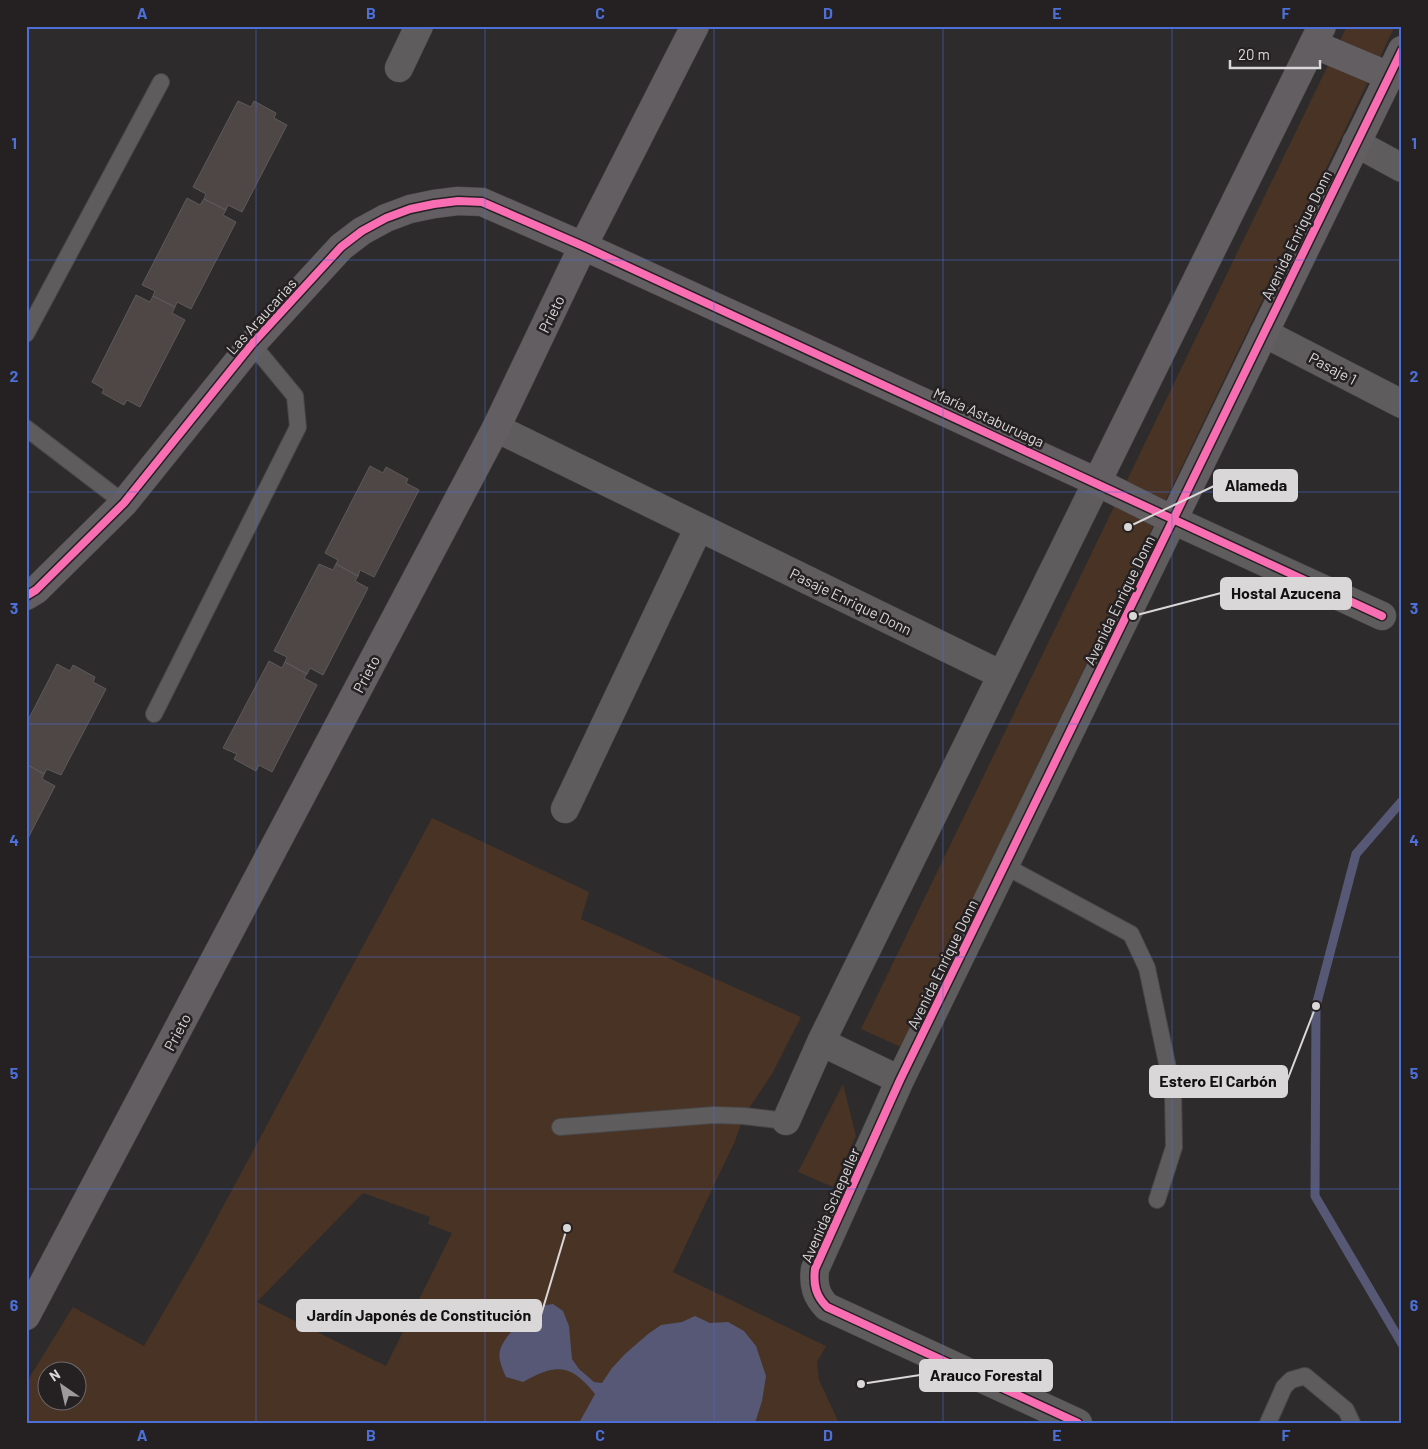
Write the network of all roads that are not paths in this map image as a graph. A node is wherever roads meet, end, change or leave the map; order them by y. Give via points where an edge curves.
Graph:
1 (419, 26) edge
2 (695, 26) edge
3 (1317, 35) edge
4 (1402, 50) edge
5 (399, 68) dead end
6 (1389, 76) junction
7 (161, 82) dead end
8 (1356, 143) junction
9 (1402, 168) edge
10 (583, 246) junction
11 (1264, 332) junction
12 (26, 334) edge
13 (252, 344) junction
14 (1402, 404) edge
15 (26, 428) edge
16 (496, 428) junction
17 (1097, 482) junction
18 (124, 503) junction
19 (1173, 520) junction
20 (700, 527) junction
21 (26, 596) edge
22 (1382, 616) dead end
23 (1002, 675) junction
24 (154, 714) dead end
25 (564, 809) dead end
26 (1004, 866) junction
27 (821, 1042) junction
28 (900, 1080) junction
29 (786, 1121) joint
30 (560, 1127) dead end
31 (1157, 1200) dead end
32 (26, 1316) edge
33 (1078, 1423) edge
34 (1268, 1423) edge
35 (1352, 1423) edge

1 - 5 street
2 - 10 street, Prieto
3 - 6 street
3 - 17 street
4 - 6 street, Avenida Enrique Donn
6 - 8 street, Avenida Enrique Donn
7 - 12 lane
8 - 9 street
8 - 11 street, Avenida Enrique Donn
10 - 13 street, Las Araucarias via 482,202 458,201 410,209 362,231 341,247
10 - 16 street, Prieto
10 - 17 street, María Astaburuaga
11 - 14 street, Pasaje 1
11 - 19 street, Avenida Enrique Donn
13 - 18 street, Las Araucarias
13 - 24 lane via 295,396 298,426
15 - 18 lane
16 - 20 street, Pasaje Enrique Donn
16 - 32 street, Prieto
17 - 19 street, María Astaburuaga
17 - 23 street
18 - 21 street, Las Araucarias via 36,590
19 - 22 street, María Astaburuaga
19 - 26 street, Avenida Enrique Donn
20 - 23 street, Pasaje Enrique Donn
20 - 25 street
23 - 27 street
26 - 28 street, Avenida Enrique Donn
26 - 31 lane via 1131,934 1147,968 1173,1092 1174,1147
27 - 28 street
27 - 29 street
28 - 33 street, Avenida Schepeller via 815,1269 815,1291 824,1304 836,1312
29 - 30 lane via 714,1115
34 - 35 lane via 1284,1387 1291,1380 1305,1376 1346,1410

